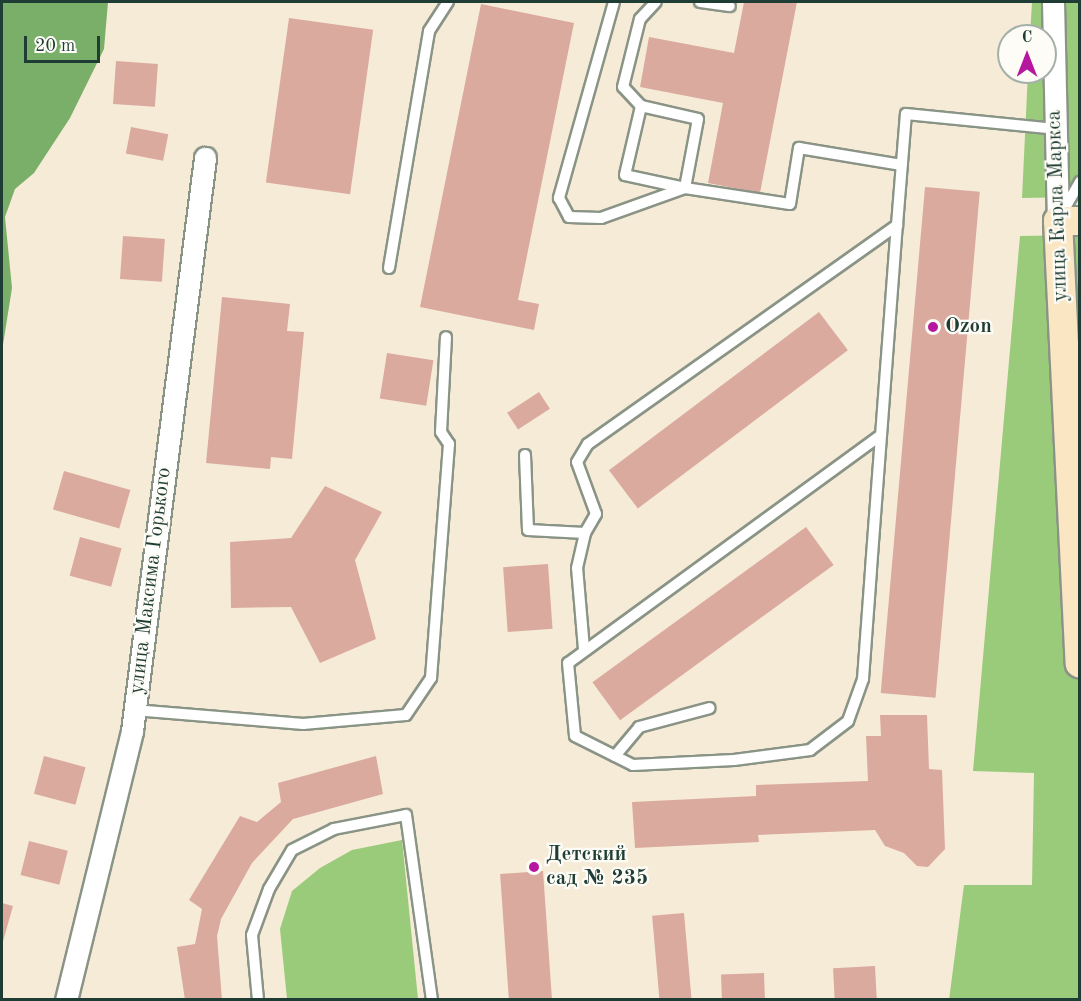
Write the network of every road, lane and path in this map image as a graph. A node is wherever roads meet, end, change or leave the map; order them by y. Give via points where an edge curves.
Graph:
1 (445, 2) edge
2 (614, 2) edge
3 (656, 2) edge
4 (700, 2) edge
5 (1053, 2) edge
6 (730, 6) dead end
7 (641, 106) junction
8 (1055, 129) junction
9 (205, 158) dead end
10 (902, 165) junction
11 (1080, 182) edge
12 (685, 188) junction
13 (1069, 221) edge
14 (897, 225) junction
15 (389, 268) dead end
16 (446, 337) dead end
17 (1073, 391) edge
18 (881, 435) junction
19 (525, 455) dead end
20 (585, 533) junction
21 (584, 649) junction
22 (1080, 663) edge
23 (710, 708) dead end
24 (134, 710) junction
25 (615, 756) junction
26 (66, 999) edge
27 (258, 999) edge
28 (432, 999) edge

1 - 15 lane via 429,31
2 - 12 lane via 559,198 569,217 601,218
3 - 7 lane via 640,19 623,87
4 - 6 lane
5 - 8 street, улица Карла Маркса
7 - 12 lane via 698,119
7 - 12 lane via 625,175
8 - 10 lane via 906,114
8 - 13 street, улица Карла Маркса
9 - 24 street, улица Максима Горького
10 - 12 lane via 799,148 789,204
10 - 14 lane
11 - 13 lane
13 - 17 street, улица Карла Маркса
14 - 18 lane
14 - 20 lane via 588,444 577,462 596,514
16 - 24 lane via 441,432 449,444 431,678 406,714 303,724
17 - 22 street, улица Карла Маркса
18 - 21 lane
18 - 25 lane via 863,679 848,721 810,750 735,760 633,765
19 - 20 lane via 528,530
20 - 21 lane via 577,568
21 - 25 lane via 568,663 575,736
23 - 25 lane via 639,727
24 - 26 street, улица Максима Горького
27 - 28 lane via 252,935 269,889 292,850 334,829 405,815

